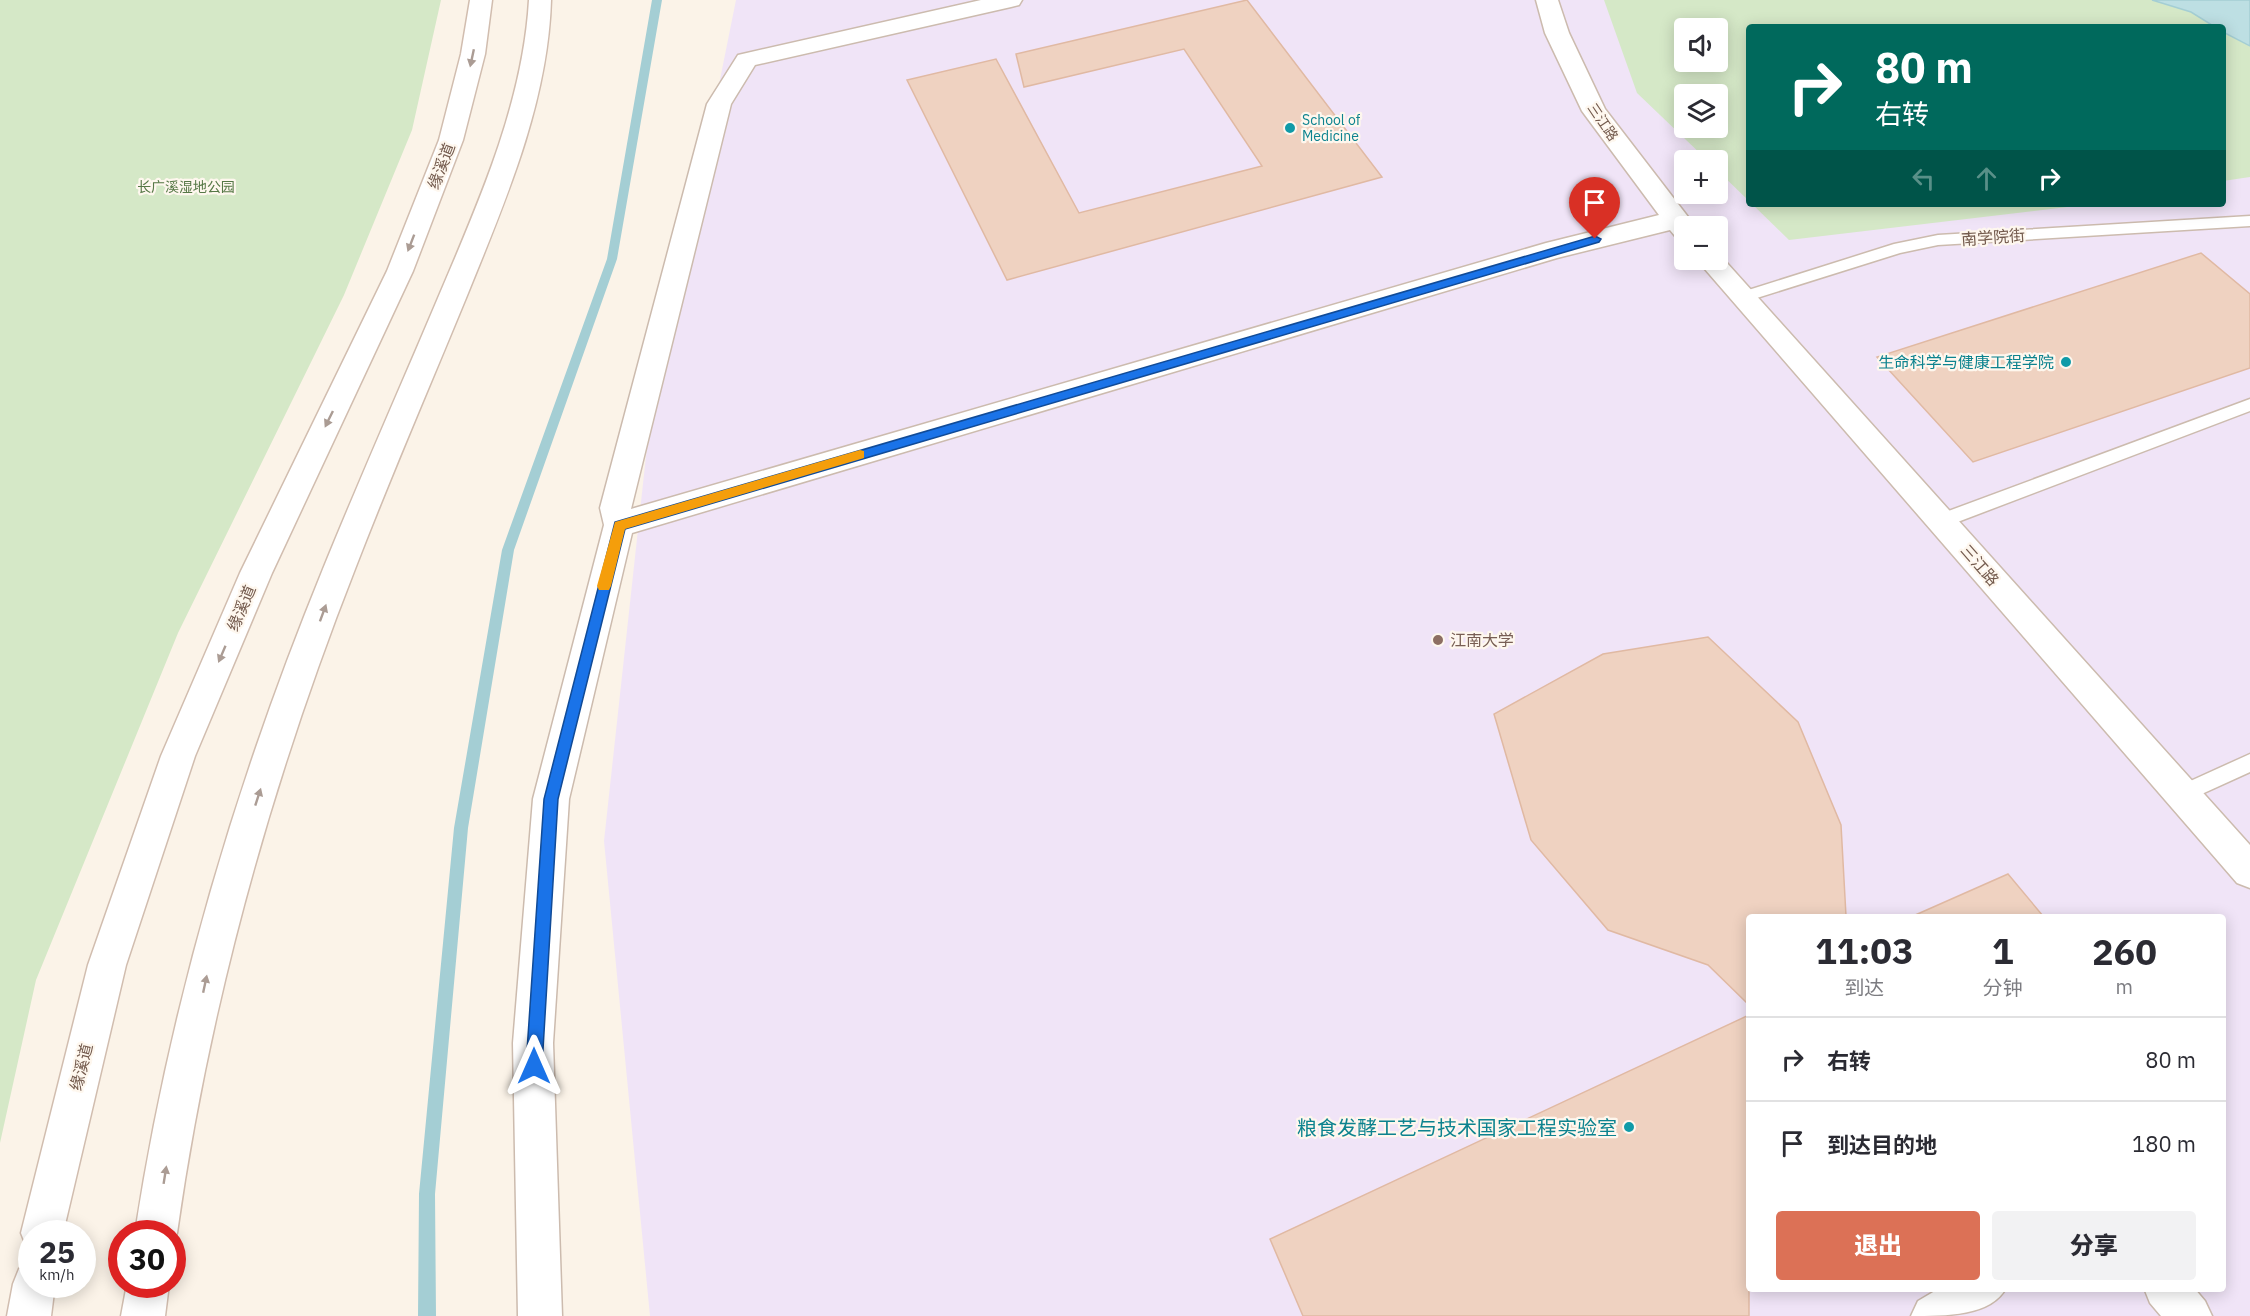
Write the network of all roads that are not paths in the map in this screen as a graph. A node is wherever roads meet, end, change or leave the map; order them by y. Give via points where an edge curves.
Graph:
1 (481, 0) edge
2 (540, 0) edge
3 (1011, 0) edge
4 (1547, 0) edge
5 (1674, 217) edge
6 (2250, 221) edge
7 (1674, 226) edge
8 (1719, 270) edge
9 (1743, 297) junction
10 (2250, 405) edge
11 (1941, 521) junction
12 (619, 525) junction
13 (2250, 763) edge
14 (2182, 794) junction
15 (2250, 871) edge
16 (45, 1220) edge
17 (158, 1220) edge
18 (1978, 1292) edge
19 (2168, 1292) edge
20 (32, 1298) edge
21 (146, 1298) edge
22 (29, 1316) edge
23 (143, 1316) edge
24 (540, 1316) edge
25 (1933, 1316) edge
26 (2190, 1316) edge

1 -> 16 street, 缘溪道 via 473,54 452,140 400,271 256,573 178,756 107,965
17 -> 2 street via 167,1158 222,910 275,743 338,571 495,195 529,81
3 - 12 street via 746,60 719,104 615,508
4 - 5 street, 三江路 via 1557,33 1594,111
6 - 9 lane, 南学院街 via 1938,240 1899,248
7 - 12 street via 1555,249
8 - 9 street, 三江路
9 - 11 street, 三江路
10 - 11 lane
11 - 14 street, 三江路
12 - 24 street via 551,799 533,1043
13 - 14 lane
14 - 15 street, 三江路
18 - 25 street
19 - 26 street
20 - 22 street
21 - 23 street

